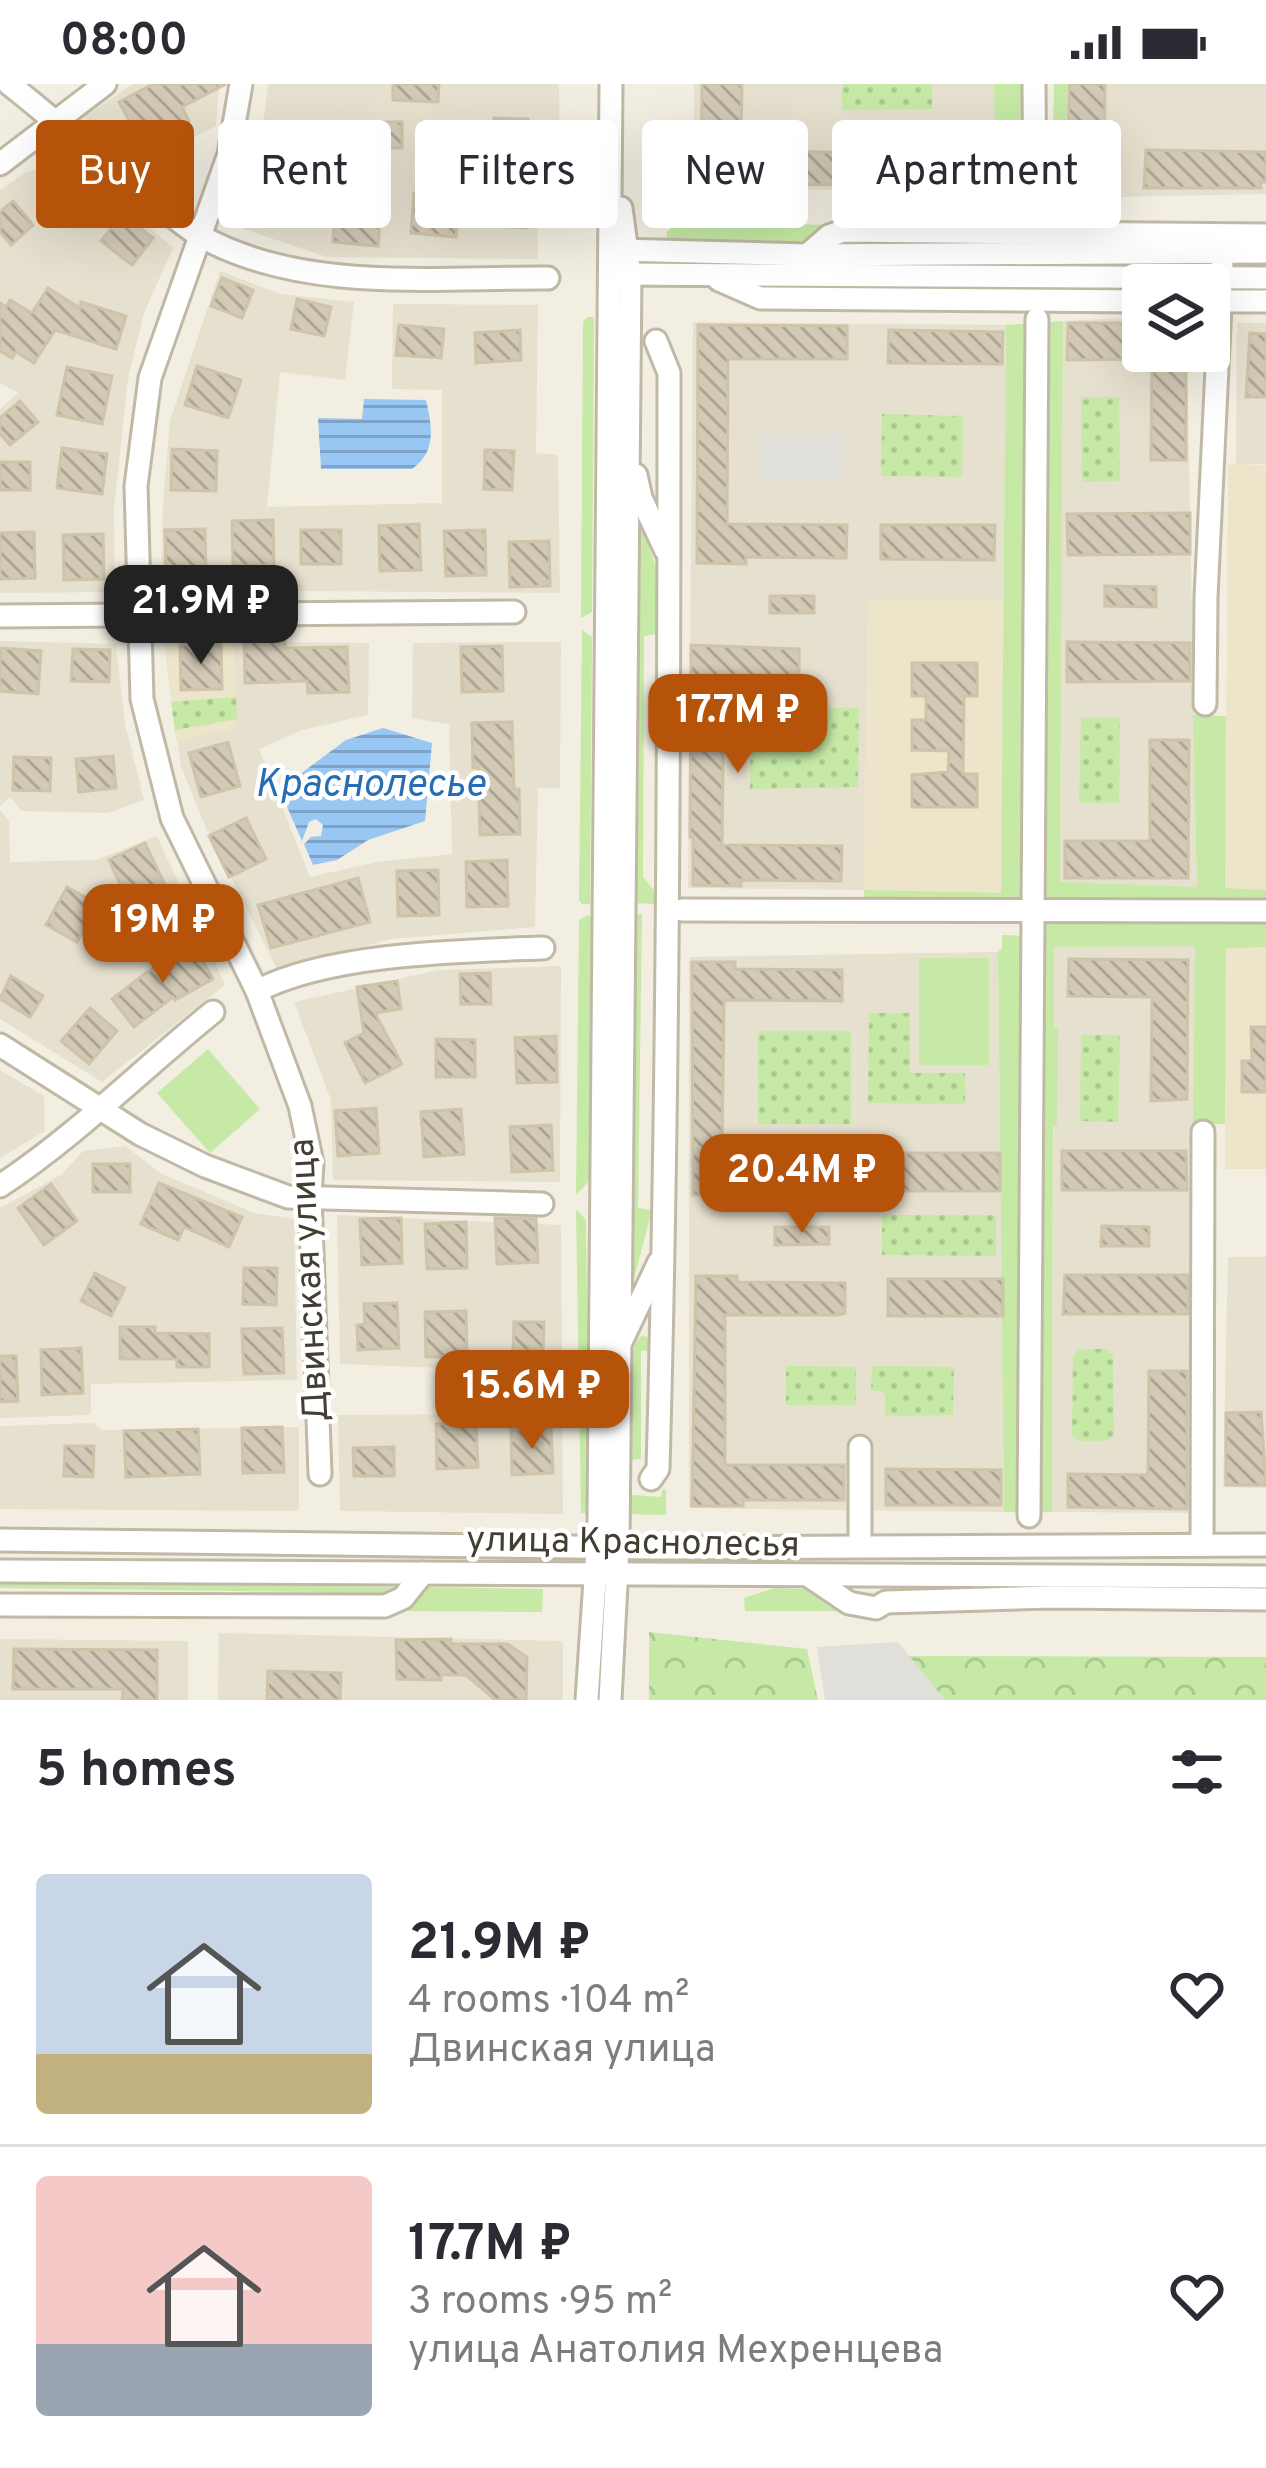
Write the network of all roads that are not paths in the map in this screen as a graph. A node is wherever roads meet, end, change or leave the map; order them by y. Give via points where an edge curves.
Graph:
1 (9, 84) edge
2 (104, 84) edge
3 (241, 84) edge
4 (611, 84) edge
5 (1034, 84) edge
6 (54, 120) edge
7 (62, 120) edge
8 (1034, 120) edge
9 (36, 139) edge
10 (0, 164) edge
11 (190, 228) edge
12 (1266, 235) edge
13 (202, 237) junction
14 (620, 250) junction
15 (1223, 252) junction
16 (1266, 253) edge
17 (807, 255) junction
18 (1223, 264) edge
19 (621, 274) junction
20 (707, 275) junction
21 (1122, 277) edge
22 (1230, 277) edge
23 (548, 278) dead end
24 (1266, 278) edge
25 (1122, 301) edge
26 (1266, 301) edge
27 (1230, 302) edge
28 (1036, 319) dead end
29 (656, 341) dead end
30 (1213, 372) edge
31 (628, 444) junction
32 (669, 494) junction
33 (641, 498) junction
34 (669, 557) junction
35 (514, 612) dead end
36 (138, 614) junction
37 (0, 616) edge
38 (1205, 704) dead end
39 (682, 910) dead end
40 (1266, 911) edge
41 (1032, 913) junction
42 (544, 948) dead end
43 (256, 991) junction
44 (213, 1012) dead end
45 (0, 1045) edge
46 (102, 1111) junction
47 (1203, 1132) dead end
48 (0, 1186) edge
49 (310, 1196) junction
50 (542, 1204) dead end
51 (662, 1256) junction
52 (662, 1336) junction
53 (622, 1340) junction
54 (860, 1448) dead end
55 (320, 1474) dead end
56 (651, 1479) dead end
57 (1029, 1516) dead end
58 (0, 1540) edge
59 (1202, 1545) junction
60 (1266, 1545) edge
61 (608, 1546) junction
62 (860, 1546) junction
63 (0, 1571) edge
64 (423, 1574) junction
65 (808, 1575) junction
66 (603, 1576) junction
67 (1266, 1577) edge
68 (1266, 1599) edge
69 (0, 1605) edge
70 (587, 1700) edge
71 (610, 1700) edge

1 - 6 street
2 - 7 street
3 - 13 street, Двинская улица
4 - 14 street
5 - 8 street
9 - 10 street
11 - 13 street
12 - 17 street via 843,231
13 - 23 street via 298,270
13 - 36 street, Двинская улица via 150,378 136,486
14 - 17 street
14 - 19 street
15 - 16 street
15 - 17 street
15 - 18 street
19 - 20 street
19 - 31 street
19 - 61 street
20 - 21 street
20 - 25 street via 760,298
22 - 24 street
26 - 27 street
28 - 41 street
29 - 32 street via 669,373
30 - 38 street
31 - 33 street
31 - 53 street
32 - 33 street
32 - 34 street
33 - 34 street
34 - 51 street
35 - 36 street
36 - 37 street
36 - 43 street, Двинская улица via 142,698 172,818
39 - 41 street
40 - 41 street
41 - 57 street
42 - 43 street via 425,953 316,971
43 - 49 street, Двинская улица via 300,1106
44 - 46 street
45 - 46 street
46 - 48 street
46 - 49 street via 205,1166 288,1197
47 - 59 street
49 - 50 street
49 - 55 street, Двинская улица
51 - 52 street
51 - 53 street
52 - 53 street via 649,1329
52 - 56 street via 658,1469
53 - 61 street
54 - 62 street
58 - 61 street, улица Краснолесья
59 - 60 street, улица Краснолесья
59 - 62 street, улица Краснолесья
61 - 62 street, улица Краснолесья
61 - 66 street
63 - 64 street, улица Краснолесья
64 - 66 street, улица Краснолесья
64 - 69 street, улица Краснолесья via 385,1606
65 - 66 street, улица Краснолесья
65 - 67 street, улица Краснолесья
65 - 68 street, улица Краснолесья via 849,1603 876,1608 1051,1597
66 - 70 street
66 - 71 street

